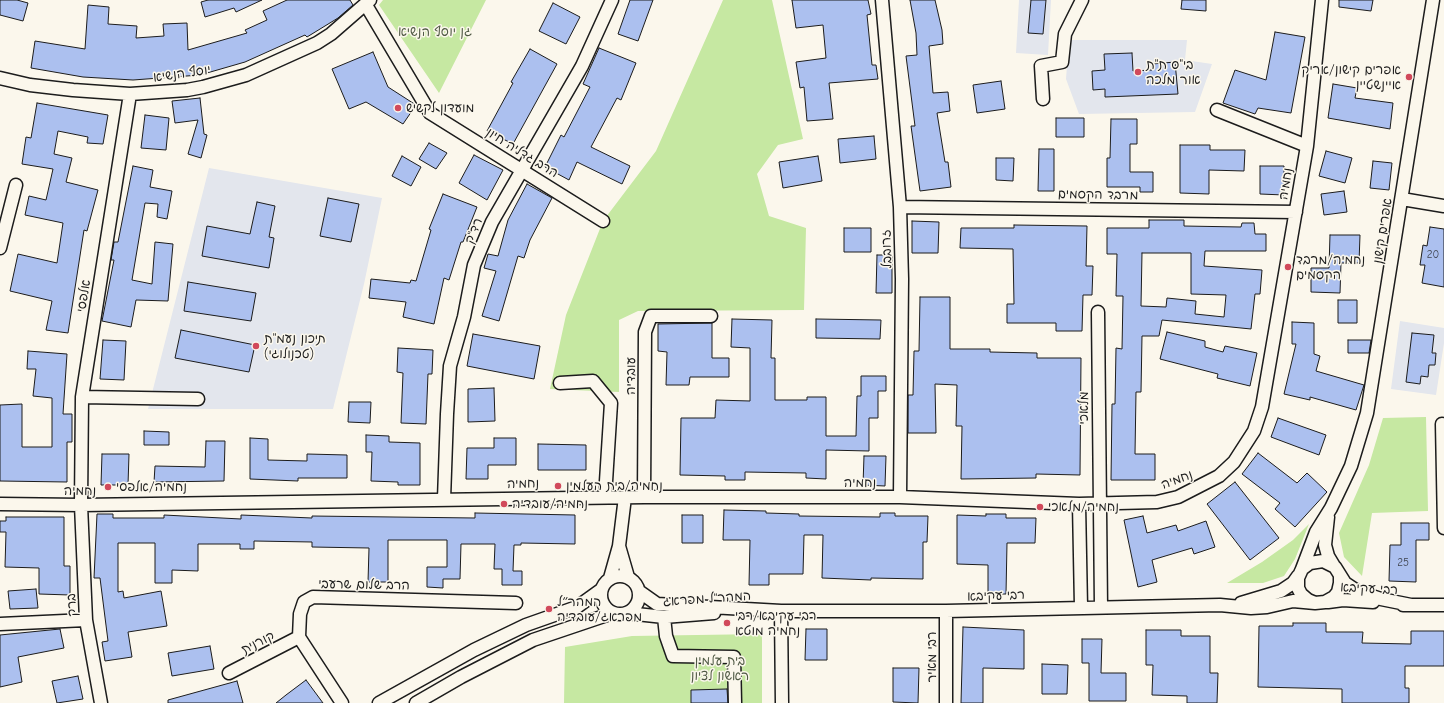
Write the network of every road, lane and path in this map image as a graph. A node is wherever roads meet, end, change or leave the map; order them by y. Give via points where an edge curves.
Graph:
1 (612, 0) edge
2 (882, 0) edge
3 (1082, 0) edge
4 (1322, 0) edge
5 (1433, 0) edge
6 (368, 2) edge
7 (0, 78) edge
8 (130, 94) junction
9 (1043, 99) dead end
10 (1217, 110) dead end
11 (1307, 146) junction
12 (523, 170) junction
13 (16, 185) dead end
14 (1402, 199) junction
15 (1444, 206) edge
16 (900, 207) junction
17 (1296, 212) junction
18 (603, 221) dead end
19 (0, 248) edge
20 (1098, 312) dead end
21 (711, 316) dead end
22 (560, 383) dead end
23 (82, 397) junction
24 (198, 399) dead end
25 (1442, 424) dead end
26 (605, 497) junction
27 (625, 497) junction
28 (644, 497) junction
29 (900, 497) junction
30 (444, 499) junction
31 (0, 504) edge
32 (1079, 504) junction
33 (1099, 504) junction
34 (81, 505) junction
35 (1331, 508) junction
36 (1444, 528) edge
37 (620, 546) junction
38 (1337, 571) junction
39 (1300, 573) junction
40 (628, 577) junction
41 (610, 578) junction
42 (602, 589) junction
43 (640, 592) junction
44 (516, 603) dead end
45 (1320, 603) junction
46 (1232, 605) junction
47 (1411, 605) junction
48 (1444, 605) edge
49 (1081, 607) junction
50 (1101, 607) junction
51 (761, 610) junction
52 (781, 611) junction
53 (946, 611) junction
54 (613, 613) junction
55 (627, 613) junction
56 (664, 617) junction
57 (86, 620) junction
58 (0, 624) edge
59 (299, 637) junction
60 (229, 673) dead end
61 (101, 703) edge
62 (342, 703) edge
63 (379, 703) edge
64 (416, 703) edge
65 (735, 703) edge
66 (782, 703) edge
67 (946, 703) edge

1 - 12 street, רד"ק via 582,66
2 - 16 street, זרובבל
3 - 9 street via 1065,34 1062,62 1042,66
4 - 11 street, נחמיה
5 - 14 street, אפרים קישון
6 - 8 street, יוסף הנשיא via 317,43 246,75 187,90
6 - 12 street, הרב גדליה חיון via 430,113
7 - 8 street, יוסף הנשיא via 37,86
8 - 23 street, אלפסי
10 - 11 street
11 - 17 street, נחמיה
12 - 18 street, הרב גדליה חיון
12 - 30 street, רד"ק via 492,222 474,265 464,317 450,366
13 - 19 street
14 - 15 street
14 - 35 street, אפרים קישון via 1367,413 1351,466
16 - 17 street, מרבד הקסמים
16 - 29 street, זרובבל
17 - 33 street, נחמיה via 1262,408 1254,431 1243,450 1219,476 1178,497 1157,502
20 - 33 street, מלאכי
21 - 28 street, עובדיה via 651,316 645,332
22 - 26 street via 593,381 611,403
23 - 24 street
23 - 34 street, אלפסי
25 - 36 street
26 - 27 street, נחמיה
26 - 30 street, נחמיה
27 - 28 street, נחמיה
27 - 37 street
28 - 29 street, נחמיה
29 - 32 street, נחמיה
30 - 34 street, נחמיה
31 - 34 street, נחמיה
32 - 33 street, נחמיה
32 - 49 street
33 - 50 street, מלאכי
34 - 57 street, ברק
35 - 38 street, אפרים קישון via 1325,545
35 - 39 street, אפרים קישון via 1316,532
37 - 40 street
37 - 41 street
38 - 39 street via 1326,562 1316,561 1310,562
38 - 45 street via 1340,583 1338,592 1331,600
38 - 47 street, רבי עקיבא via 1344,583 1364,594
39 - 45 street via 1298,584 1301,594 1306,599
39 - 46 street, רבי עקיבא via 1288,588
40 - 41 street via 618,575
40 - 43 street via 634,580
41 - 42 street
42 - 54 street via 603,605
42 - 63 street via 577,607 526,625 474,650
43 - 51 street, המהר"ל מפראג via 657,604
43 - 55 street via 637,605
44 - 59 street, הרב שלום שרעבי via 313,597 304,602 300,614
45 - 46 street, רבי עקיבא via 1293,601 1256,608
45 - 47 street, רבי עקיבא via 1351,600
46 - 50 street, רבי עקיבא
47 - 48 street, רבי עקיבא
49 - 50 street, רבי עקיבא
49 - 53 street, רבי עקיבא
51 - 52 street, רבי עקיבא
51 - 56 street, המהר"ל מפראג
52 - 53 street, רבי עקיבא
52 - 66 street
53 - 67 street, רבי מאיר
54 - 55 street
54 - 64 street via 533,640 460,677
55 - 56 street, המהר"ל מפראג
56 - 65 street via 666,636 673,656 734,657
57 - 58 street
57 - 61 street, ברק
59 - 60 street, קורנית
59 - 62 street

